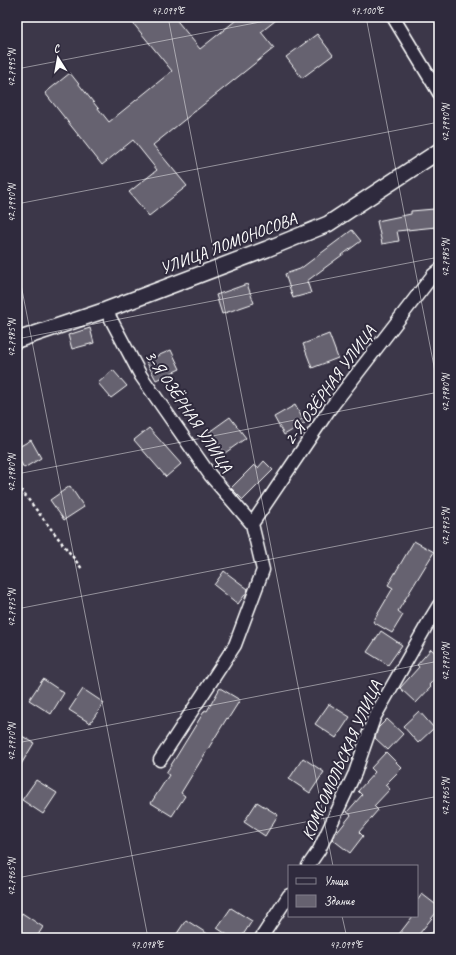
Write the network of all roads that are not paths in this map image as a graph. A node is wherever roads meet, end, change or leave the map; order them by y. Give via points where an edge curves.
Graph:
1 (393, 17) edge
2 (439, 93) edge
3 (439, 151) edge
4 (439, 270) edge
5 (106, 310) junction
6 (17, 340) edge
7 (252, 524) junction
8 (439, 605) edge
9 (160, 760) dead end
10 (309, 865) edge
11 (288, 897) edge
12 (261, 938) edge

1 - 2 street
3 - 5 street, УЛИЦА ЛОМОНОСОВА via 328,224
4 - 7 street, 2-Я ОЗЁРНАЯ УЛИЦА via 329,410
5 - 6 street, УЛИЦА ЛОМОНОСОВА
5 - 7 street, 3-Я ОЗЁРНАЯ УЛИЦА via 141,376 210,475
7 - 9 street via 263,570 235,644
8 - 10 street, КОМСОМОЛЬСКАЯ УЛИЦА via 374,718 355,773 319,850
11 - 12 street

